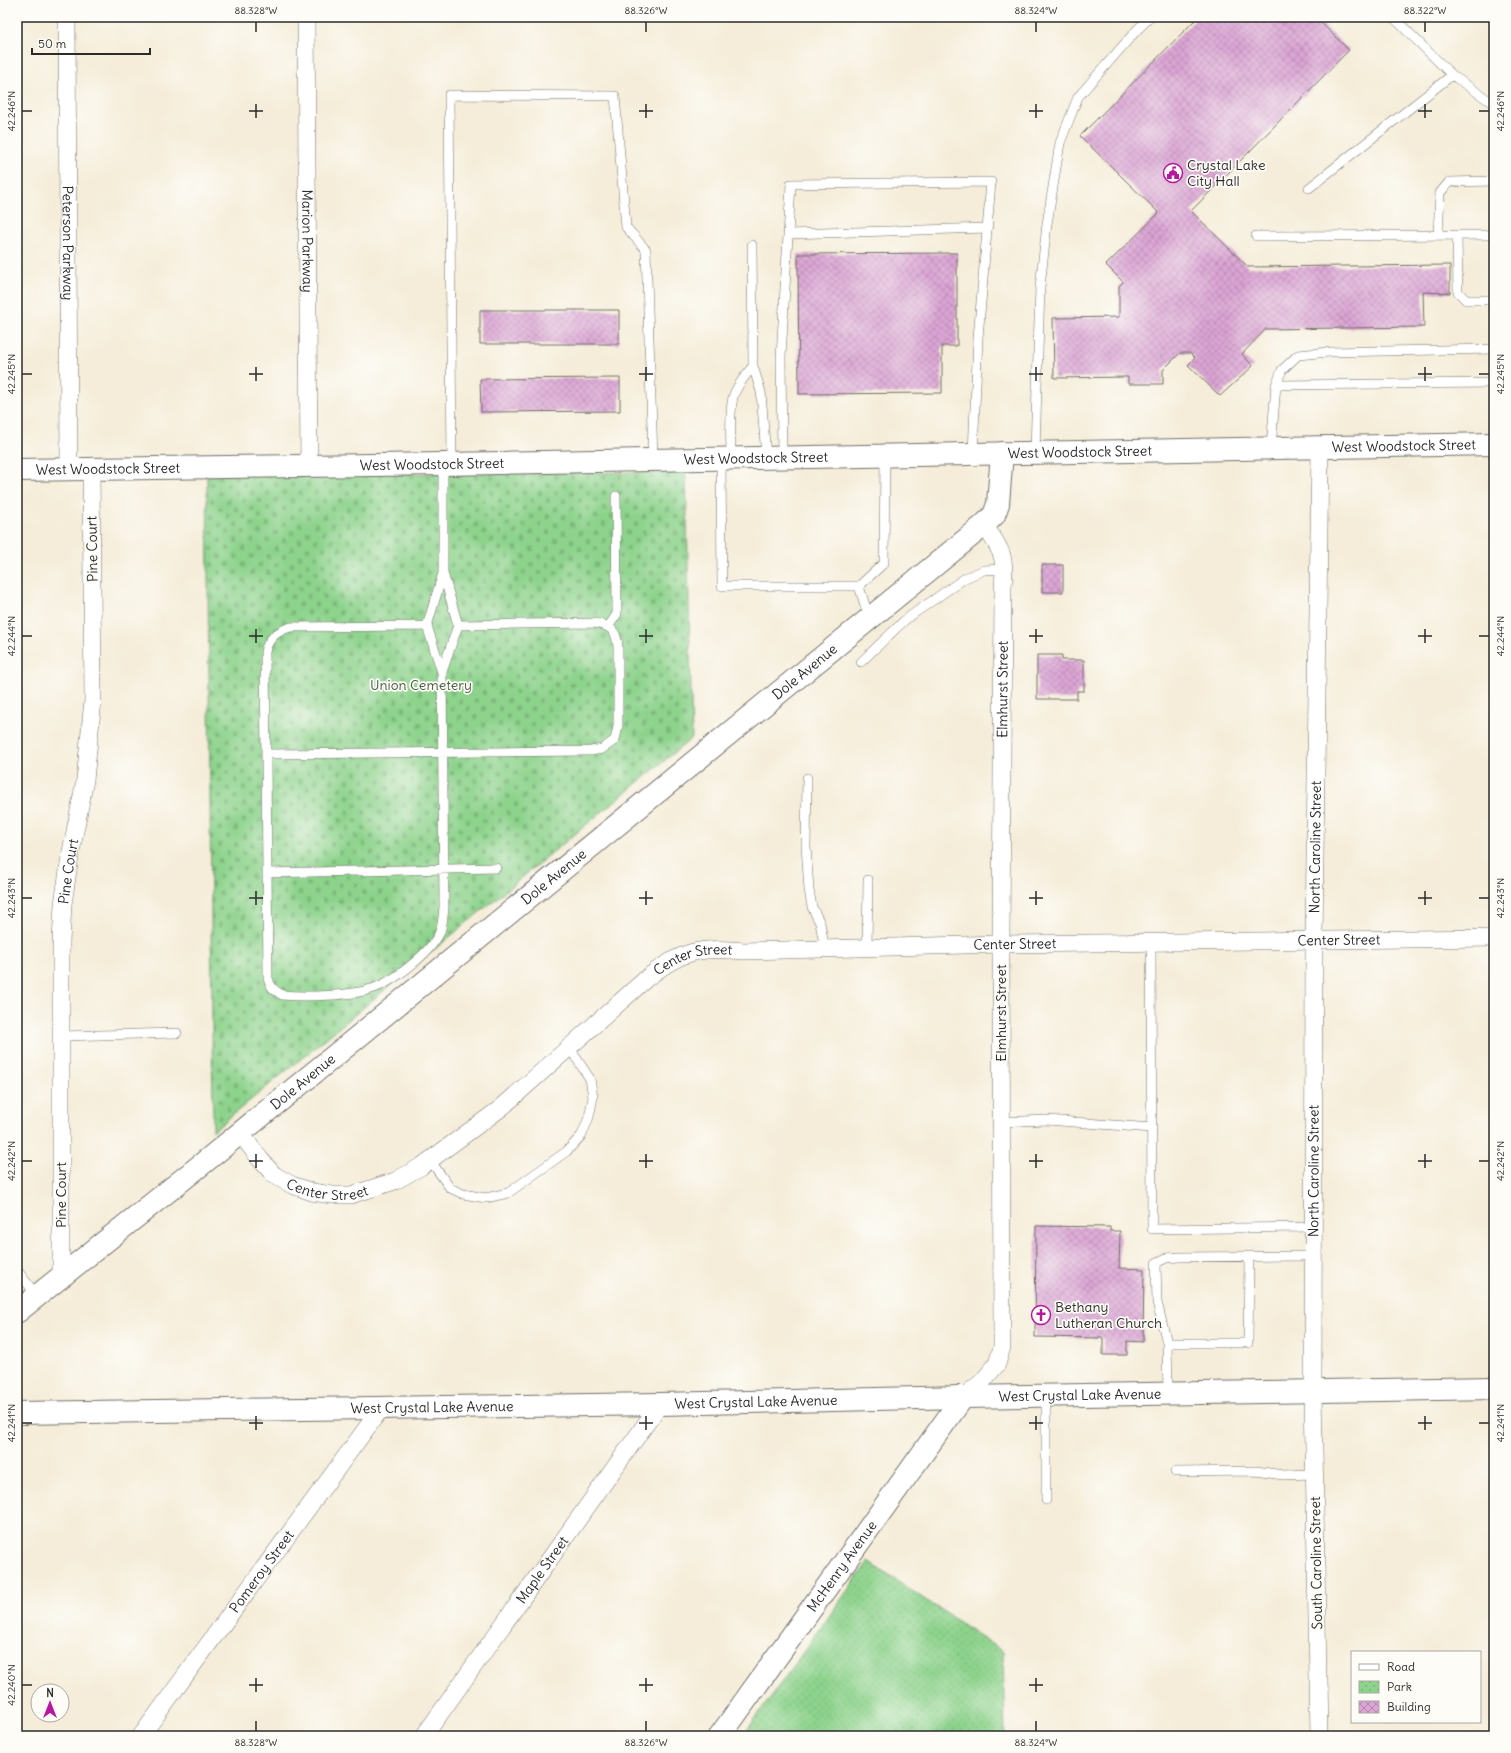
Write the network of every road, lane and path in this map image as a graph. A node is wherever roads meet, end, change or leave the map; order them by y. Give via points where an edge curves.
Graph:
1 (67, 17) edge
2 (306, 17) edge
3 (1150, 17) edge
4 (1393, 17) edge
5 (1452, 75) junction
6 (1494, 104) edge
7 (1494, 180) edge
8 (1308, 188) dead end
9 (988, 228) junction
10 (788, 234) junction
11 (1438, 235) junction
12 (1457, 235) junction
13 (1494, 235) edge
14 (1256, 236) dead end
15 (752, 245) dead end
16 (1494, 300) edge
17 (1494, 350) edge
18 (753, 366) junction
19 (1494, 383) edge
20 (1276, 385) junction
21 (1494, 444) edge
22 (1320, 447) junction
23 (1271, 448) junction
24 (1036, 452) junction
25 (973, 453) junction
26 (1002, 453) junction
27 (885, 455) junction
28 (726, 457) junction
29 (774, 457) junction
30 (653, 459) junction
31 (447, 464) junction
32 (309, 465) junction
33 (68, 469) junction
34 (91, 469) junction
35 (17, 470) edge
36 (616, 496) dead end
37 (984, 525) junction
38 (1004, 569) junction
39 (443, 573) junction
40 (859, 586) junction
41 (869, 618) junction
42 (458, 625) junction
43 (427, 626) junction
44 (608, 627) junction
45 (861, 662) dead end
46 (442, 672) junction
47 (443, 751) junction
48 (266, 754) junction
49 (807, 778) dead end
50 (496, 868) dead end
51 (444, 869) junction
52 (267, 873) junction
53 (868, 880) dead end
54 (1494, 938) edge
55 (1314, 940) junction
56 (1151, 942) junction
57 (1001, 944) junction
58 (867, 947) junction
59 (825, 949) junction
60 (177, 1033) dead end
61 (61, 1036) junction
62 (569, 1047) junction
63 (1001, 1122) junction
64 (1152, 1128) junction
65 (240, 1133) junction
66 (430, 1160) junction
67 (1313, 1228) junction
68 (1313, 1256) junction
69 (1249, 1257) junction
70 (17, 1270) edge
71 (61, 1276) junction
72 (37, 1296) junction
73 (17, 1312) edge
74 (1167, 1343) junction
75 (1494, 1388) edge
76 (1313, 1391) junction
77 (1168, 1393) junction
78 (1046, 1395) junction
79 (963, 1397) junction
80 (660, 1404) junction
81 (382, 1407) junction
82 (17, 1413) edge
83 (1175, 1472) dead end
84 (1314, 1474) junction
85 (1046, 1500) dead end
86 (141, 1736) edge
87 (424, 1736) edge
88 (720, 1736) edge
89 (1319, 1736) edge

1 - 33 street, Peterson Parkway
2 - 32 street, Marion Parkway
3 - 24 lane via 1078,97 1060,143 1040,286
4 - 5 lane
5 - 6 lane
5 - 8 lane
7 - 11 lane via 1449,182 1440,193
9 - 10 lane
9 - 10 lane via 991,182 791,184
9 - 25 lane via 978,338
10 - 29 lane
11 - 12 lane
11 - 14 lane
12 - 13 lane
12 - 16 lane via 1458,292 1466,300
15 - 18 lane
17 - 20 lane via 1329,352 1298,355 1282,370
18 - 28 lane via 733,396
18 - 29 lane
19 - 20 lane
20 - 23 lane
21 - 22 street, West Woodstock Street
22 - 23 street, West Woodstock Street
22 - 55 street, North Caroline Street
23 - 24 street, West Woodstock Street
24 - 26 street, West Woodstock Street
25 - 26 street, West Woodstock Street
25 - 27 street, West Woodstock Street
26 - 37 street, Dole Avenue via 998,504 994,514
27 - 29 street, West Woodstock Street
27 - 40 lane via 884,563
28 - 29 street, West Woodstock Street
28 - 30 street, West Woodstock Street
28 - 40 lane via 722,586
30 - 31 street, West Woodstock Street
30 - 31 lane via 646,250 626,227 615,96 449,95
31 - 32 street, West Woodstock Street
31 - 39 lane
32 - 34 street, West Woodstock Street
33 - 34 street, West Woodstock Street
33 - 35 street, West Woodstock Street
34 - 61 street, Pine Court via 94,700 85,780 63,904 60,964
36 - 44 lane via 617,614
37 - 38 street, Elmhurst Street via 1000,547
37 - 41 street, Dole Avenue
38 - 45 lane via 984,570 965,578 906,619
38 - 57 street, Elmhurst Street
39 - 42 lane
39 - 43 lane
40 - 41 lane
41 - 65 street, Dole Avenue
42 - 44 lane via 593,623
42 - 46 lane
43 - 46 lane
43 - 48 lane via 291,627 276,633 266,645 265,652
44 - 47 lane via 614,631 618,647 618,726 615,740 610,745 591,751
46 - 47 lane
47 - 48 lane
47 - 51 lane
48 - 52 lane
49 - 59 lane via 806,846 809,890
50 - 51 lane
51 - 52 lane
51 - 52 lane via 444,907 440,932 430,947 410,965 383,984 362,992 291,996 275,991 268,978
53 - 58 lane
54 - 55 street, Center Street
55 - 56 street, Center Street
55 - 67 street, North Caroline Street
56 - 57 street, Center Street
56 - 64 lane
57 - 58 street, Center Street
57 - 63 street, Elmhurst Street
58 - 59 street, Center Street
59 - 62 street, Center Street via 744,951 720,948 680,956 664,964
60 - 61 lane
61 - 71 street, Pine Court
62 - 66 street, Center Street via 501,1108
62 - 66 lane via 590,1079 593,1097 582,1135 567,1151 508,1193 486,1198 463,1194 450,1188
63 - 64 lane via 1047,1120
63 - 79 street, Elmhurst Street via 1002,1347 997,1364 982,1382
64 - 67 lane via 1152,1229
65 - 66 street, Center Street via 274,1175 312,1192 332,1195 351,1195 372,1189 395,1180
65 - 71 street, Dole Avenue
67 - 68 street, North Caroline Street
68 - 69 lane
68 - 76 street, North Caroline Street
69 - 74 lane via 1248,1343
69 - 74 lane via 1179,1257 1166,1258 1156,1263 1157,1302
70 - 72 lane
71 - 72 street, Dole Avenue
72 - 73 street, Dole Avenue
74 - 77 lane
75 - 76 street, West Crystal Lake Avenue
76 - 77 street, West Crystal Lake Avenue
76 - 84 street, South Caroline Street
77 - 78 street, West Crystal Lake Avenue
78 - 79 street, West Crystal Lake Avenue
78 - 85 lane
79 - 80 street, West Crystal Lake Avenue
79 - 88 street, McHenry Avenue
80 - 81 street, West Crystal Lake Avenue
80 - 87 street, Maple Street
81 - 82 street, West Crystal Lake Avenue
81 - 86 street, Pomeroy Street
83 - 84 lane via 1256,1471 1283,1475
84 - 89 street, South Caroline Street

